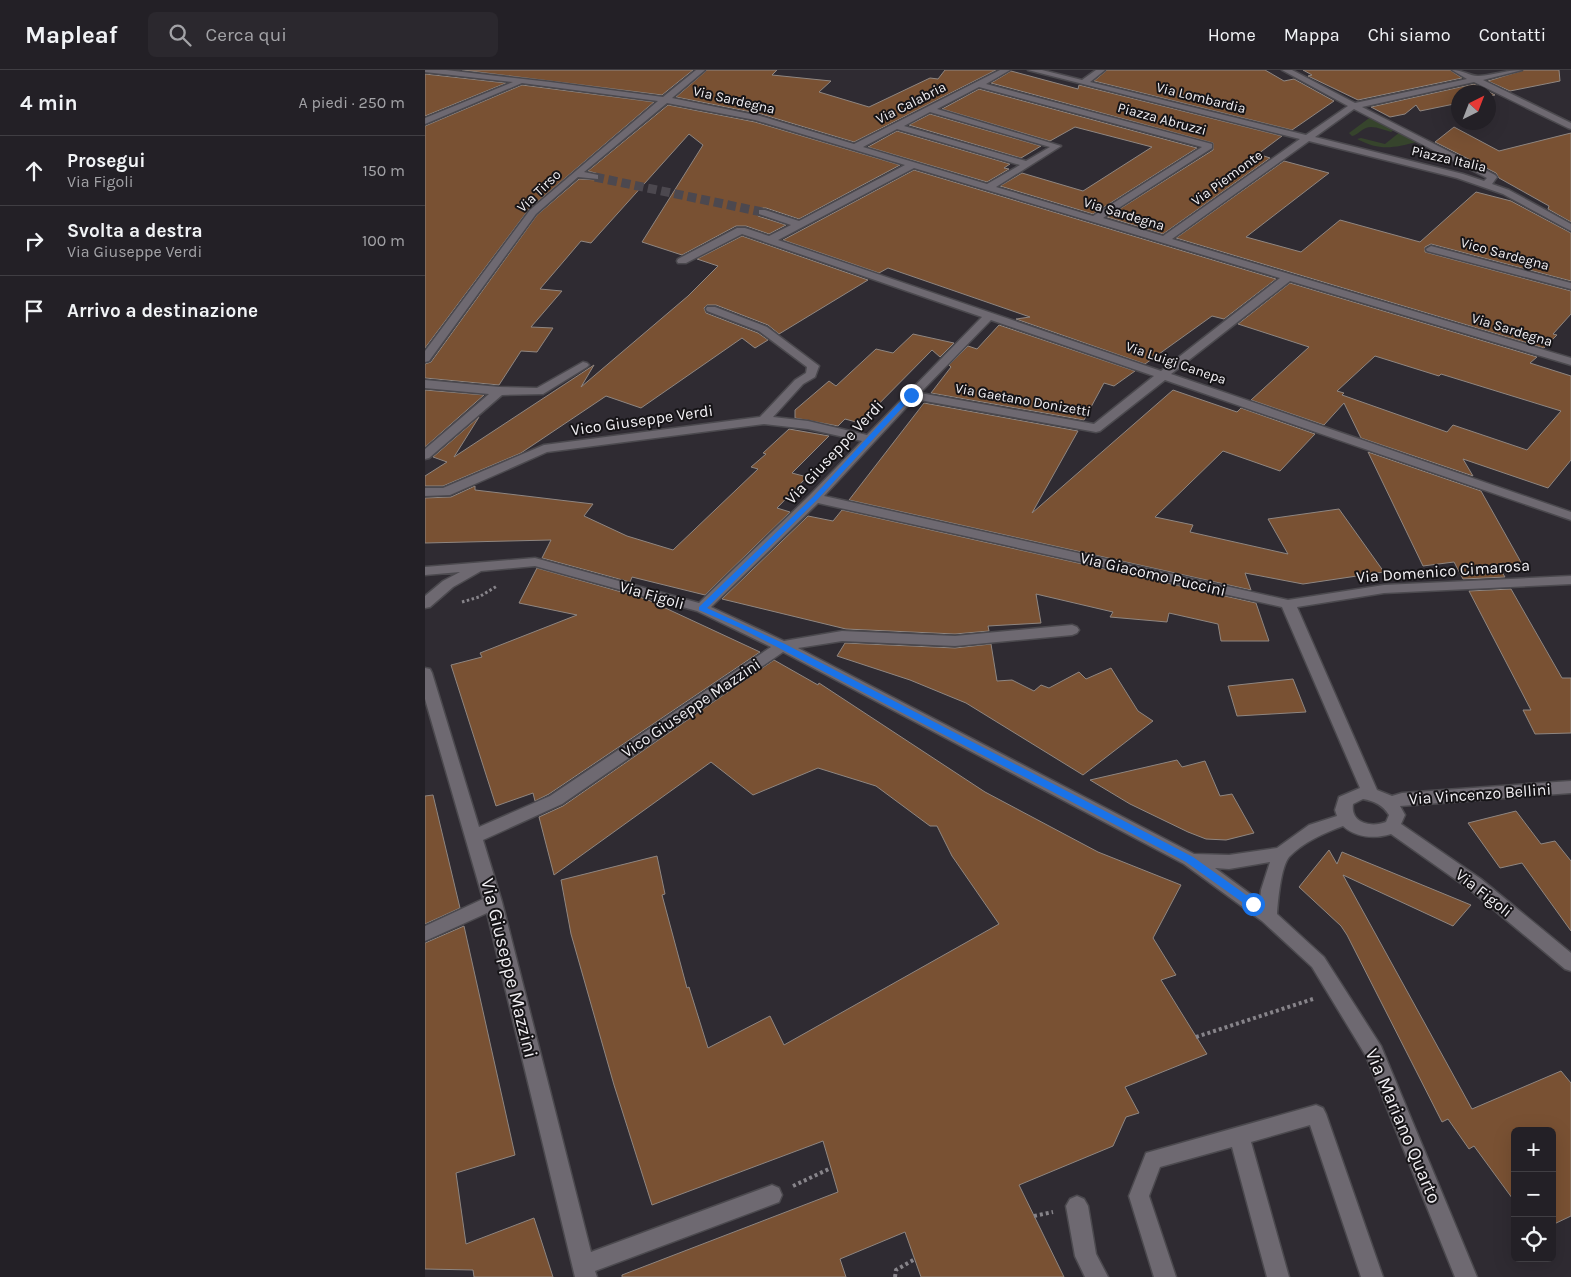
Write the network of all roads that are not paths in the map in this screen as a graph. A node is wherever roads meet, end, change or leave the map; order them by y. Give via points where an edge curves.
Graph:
1 (425, 70) edge
2 (701, 70) edge
3 (1006, 70) edge
4 (1032, 70) edge
5 (1101, 70) edge
6 (1286, 70) edge
7 (1456, 70) edge
8 (1517, 70) edge
9 (1474, 79) junction
10 (521, 82) junction
11 (1083, 83) junction
12 (978, 84) junction
13 (666, 99) junction
14 (1353, 106) junction
15 (928, 109) junction
16 (425, 121) edge
17 (895, 126) junction
18 (1571, 126) edge
19 (1306, 138) junction
20 (856, 146) junction
21 (914, 164) junction
22 (1028, 164) junction
23 (576, 174) junction
24 (595, 177) tunnel mouth
25 (1487, 185) junction
26 (989, 187) junction
27 (762, 212) tunnel mouth
28 (1095, 220) junction
29 (799, 224) junction
30 (1571, 228) edge
31 (770, 240) junction
32 (1164, 240) junction
33 (1431, 248) dead end
34 (682, 261) dead end
35 (1287, 277) junction
36 (1571, 286) edge
37 (711, 309) dead end
38 (989, 316) junction
39 (425, 359) edge
40 (1571, 362) edge
41 (583, 365) dead end
42 (1164, 375) junction
43 (425, 384) edge
44 (499, 391) junction
45 (911, 395) junction
46 (764, 420) junction
47 (869, 439) junction
48 (425, 455) edge
49 (425, 493) edge
50 (815, 498) junction
51 (1571, 516) edge
52 (486, 567) junction
53 (425, 571) edge
54 (1571, 580) edge
55 (425, 604) edge
56 (1287, 604) junction
57 (702, 608) junction
58 (1072, 630) dead end
59 (782, 646) junction
60 (425, 673) edge
61 (1571, 787) edge
62 (1371, 794) junction
63 (1390, 803) junction
64 (1346, 819) junction
65 (1392, 826) junction
66 (475, 836) junction
67 (1281, 854) junction
68 (1190, 859) junction
69 (493, 902) junction
70 (1268, 916) junction
71 (425, 934) edge
72 (1571, 964) edge
73 (1239, 1136) junction
74 (772, 1195) road end
75 (1077, 1206) dead end
76 (584, 1271) edge
77 (1097, 1277) edge
78 (1165, 1277) edge
79 (1278, 1277) edge
80 (1371, 1277) edge
81 (1466, 1277) edge

1 - 10 street, Via Sardegna
2 - 13 street, Via Tirso
3 - 12 street, Via Calabria
4 - 11 street, Via Lombardia
5 - 11 street
6 - 14 street
7 - 9 street
8 - 9 street
9 - 14 street
9 - 18 street
10 - 13 street, Via Sardegna
10 - 16 street
11 - 19 street, Via Lombardia
12 - 15 street, Via Calabria
12 - 28 street, Piazza Abruzzi via 1209,146
13 - 20 street, Via Sardegna via 757,118
13 - 23 street, Via Tirso
14 - 19 street
14 - 25 street, Piazza Italia via 1367,110 1492,177
15 - 17 street, Via Calabria
15 - 22 street via 1057,146
17 - 20 street, Via Calabria
17 - 22 street
19 - 25 street, Piazza Italia
19 - 32 street, Via Piemonte
20 - 21 street, Via Sardegna
21 - 26 street, Via Sardegna
21 - 29 street
22 - 26 street
23 - 24 street
23 - 39 street, Via Tirso via 533,212
25 - 30 street
26 - 28 street, Via Sardegna
27 - 29 street
28 - 32 street, Via Sardegna
29 - 31 street
31 - 34 street, Via Luigi Canepa via 741,230
31 - 38 street, Via Luigi Canepa
32 - 35 street, Via Sardegna
33 - 36 street, Vico Sardegna
35 - 40 street, Via Sardegna
35 - 42 street, Via Gaetano Donizetti
37 - 46 street via 763,329 813,366 811,375 799,382
38 - 42 street, Via Luigi Canepa
38 - 45 street, Via Giuseppe Verdi
41 - 44 street via 539,392
42 - 45 street, Via Gaetano Donizetti via 1096,428
42 - 51 street, Via Luigi Canepa
43 - 44 street
44 - 48 street
45 - 47 street, Via Giuseppe Verdi
46 - 47 street, Vico Giuseppe Verdi via 808,425
46 - 49 street, Vico Giuseppe Verdi via 544,449 445,492
47 - 50 street, Via Giuseppe Verdi
50 - 56 street, Via Giacomo Puccini
50 - 57 street, Via Giuseppe Verdi
52 - 53 street
52 - 55 street via 448,584
52 - 57 street, Via Figoli via 535,562
54 - 56 street, Via Domenico Cimarosa via 1384,589
56 - 62 street
57 - 59 street, Via Figoli
58 - 59 street, Vico Giuseppe Mazzini via 955,641 842,636
59 - 66 street, Vico Giuseppe Mazzini via 556,800
59 - 68 street, Via Figoli
60 - 66 street, Via Giuseppe Mazzini
61 - 63 street, Via Vincenzo Bellini
62 - 63 street
62 - 64 street via 1356,795 1345,802 1343,813
63 - 65 street via 1397,815
64 - 65 street via 1351,825 1368,832
64 - 67 street, Via Figoli via 1315,829
65 - 72 street, Via Figoli via 1475,884
66 - 69 street, Via Giuseppe Mazzini
67 - 68 street, Via Figoli via 1229,862
67 - 70 street via 1270,890
68 - 70 street, Via Figoli
69 - 71 street
69 - 76 street, Via Giuseppe Mazzini
70 - 81 street, Via Mariano Quarto via 1317,962 1374,1052
73 - 78 street via 1153,1160 1139,1196
73 - 79 street
73 - 80 street via 1316,1114
74 - 76 street, Via Giuseppe Mazzini
75 - 77 street via 1086,1256

